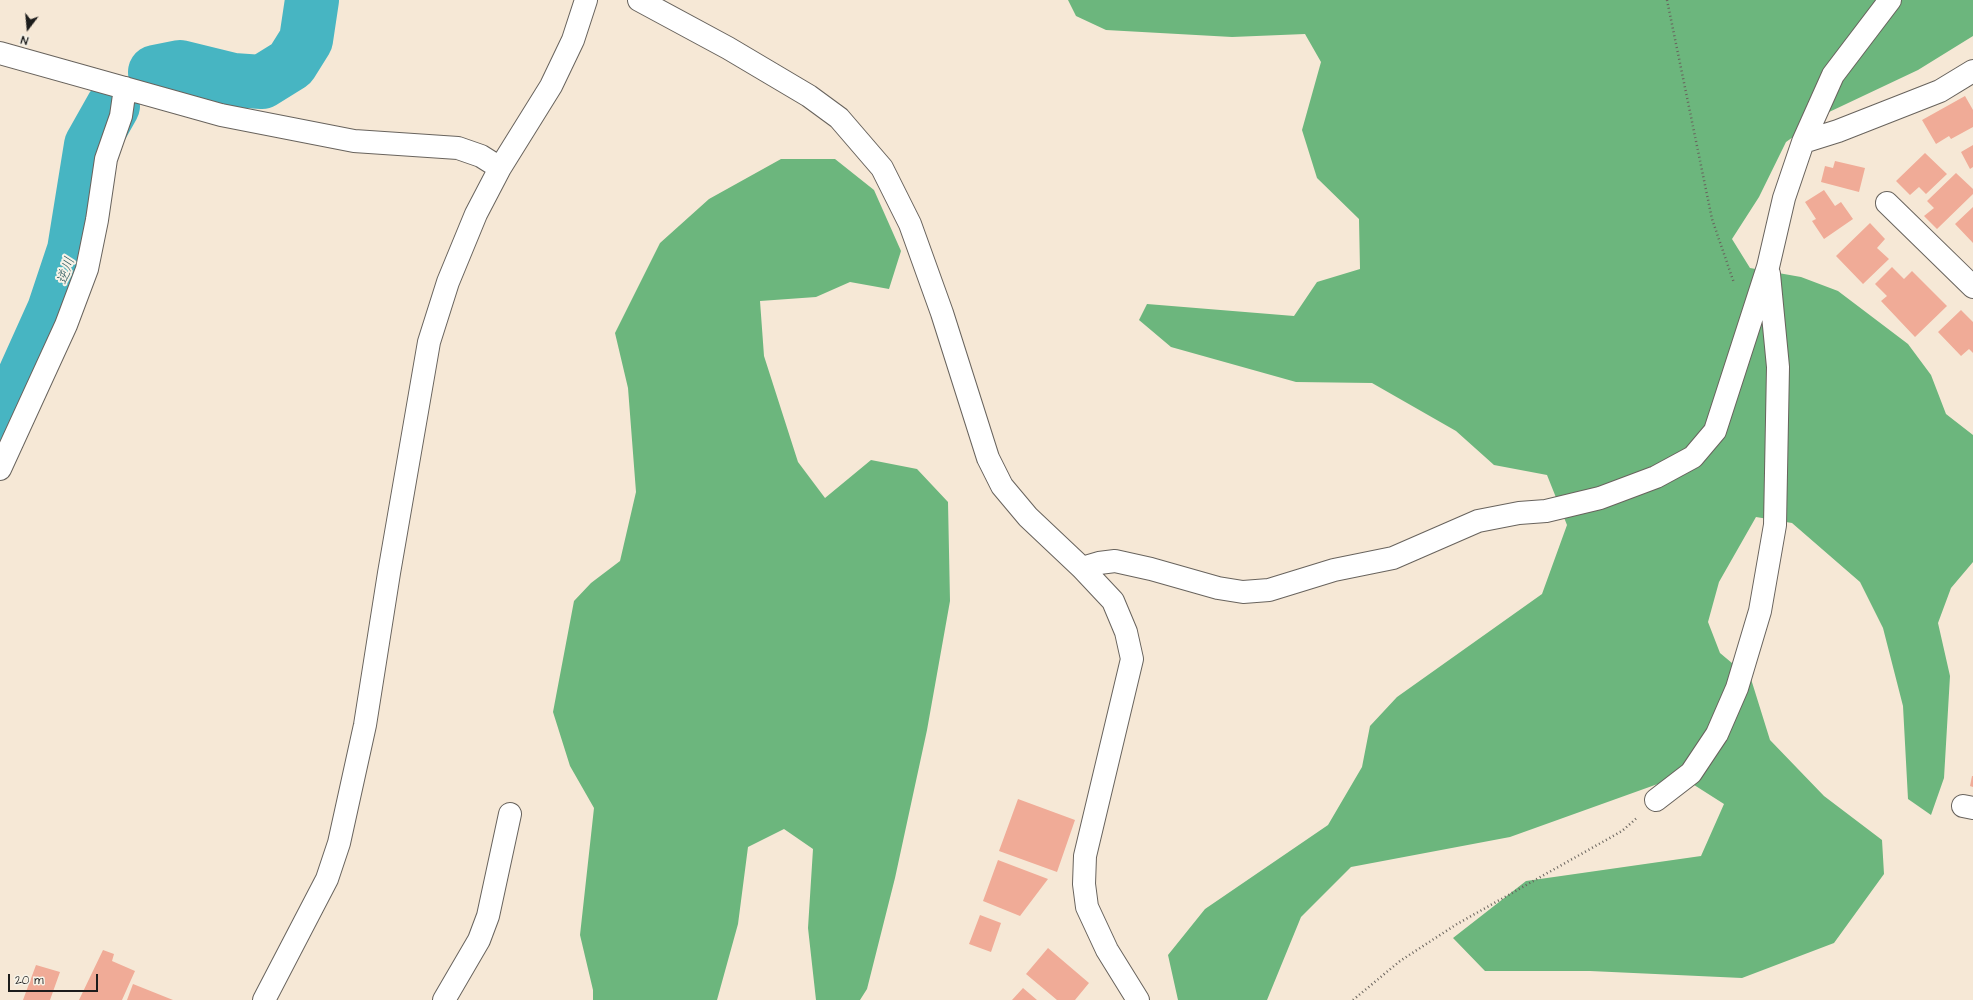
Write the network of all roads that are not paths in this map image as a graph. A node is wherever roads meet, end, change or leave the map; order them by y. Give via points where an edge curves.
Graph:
1 (586, 0) edge
2 (639, 0) edge
3 (1890, 0) edge
4 (0, 53) edge
5 (1973, 70) edge
6 (125, 88) junction
7 (1803, 142) junction
8 (500, 168) junction
9 (1887, 203) dead end
10 (1768, 267) junction
11 (1973, 287) edge
12 (0, 469) edge
13 (1082, 568) junction
14 (1656, 800) road end
15 (510, 814) dead end
16 (264, 1000) edge
17 (444, 1000) edge
18 (1138, 1000) edge

1 - 8 street via 573,40 551,86
2 - 13 street via 809,96 838,118 882,168 910,224 942,313 988,458 1002,486 1028,517
3 - 7 street via 1833,75
4 - 6 street
5 - 7 street via 1940,91
6 - 8 street via 221,114 354,141 458,148 482,156
6 - 12 street via 121,116 106,159 87,269 66,325
7 - 10 street via 1784,198
8 - 16 street via 476,214 448,282 429,342 365,725 339,843 327,879
9 - 11 street
10 - 13 street via 1715,431 1693,457 1656,477 1600,498 1554,509 1478,521 1393,558 1334,570 1269,590 1243,592 1218,588 1151,569 1115,562
10 - 14 street via 1778,367 1775,525 1760,612 1737,688 1717,734 1691,773
13 - 18 street via 1113,601 1126,632 1132,658 1085,856 1086,900 1107,950
15 - 17 street via 488,916 479,940

